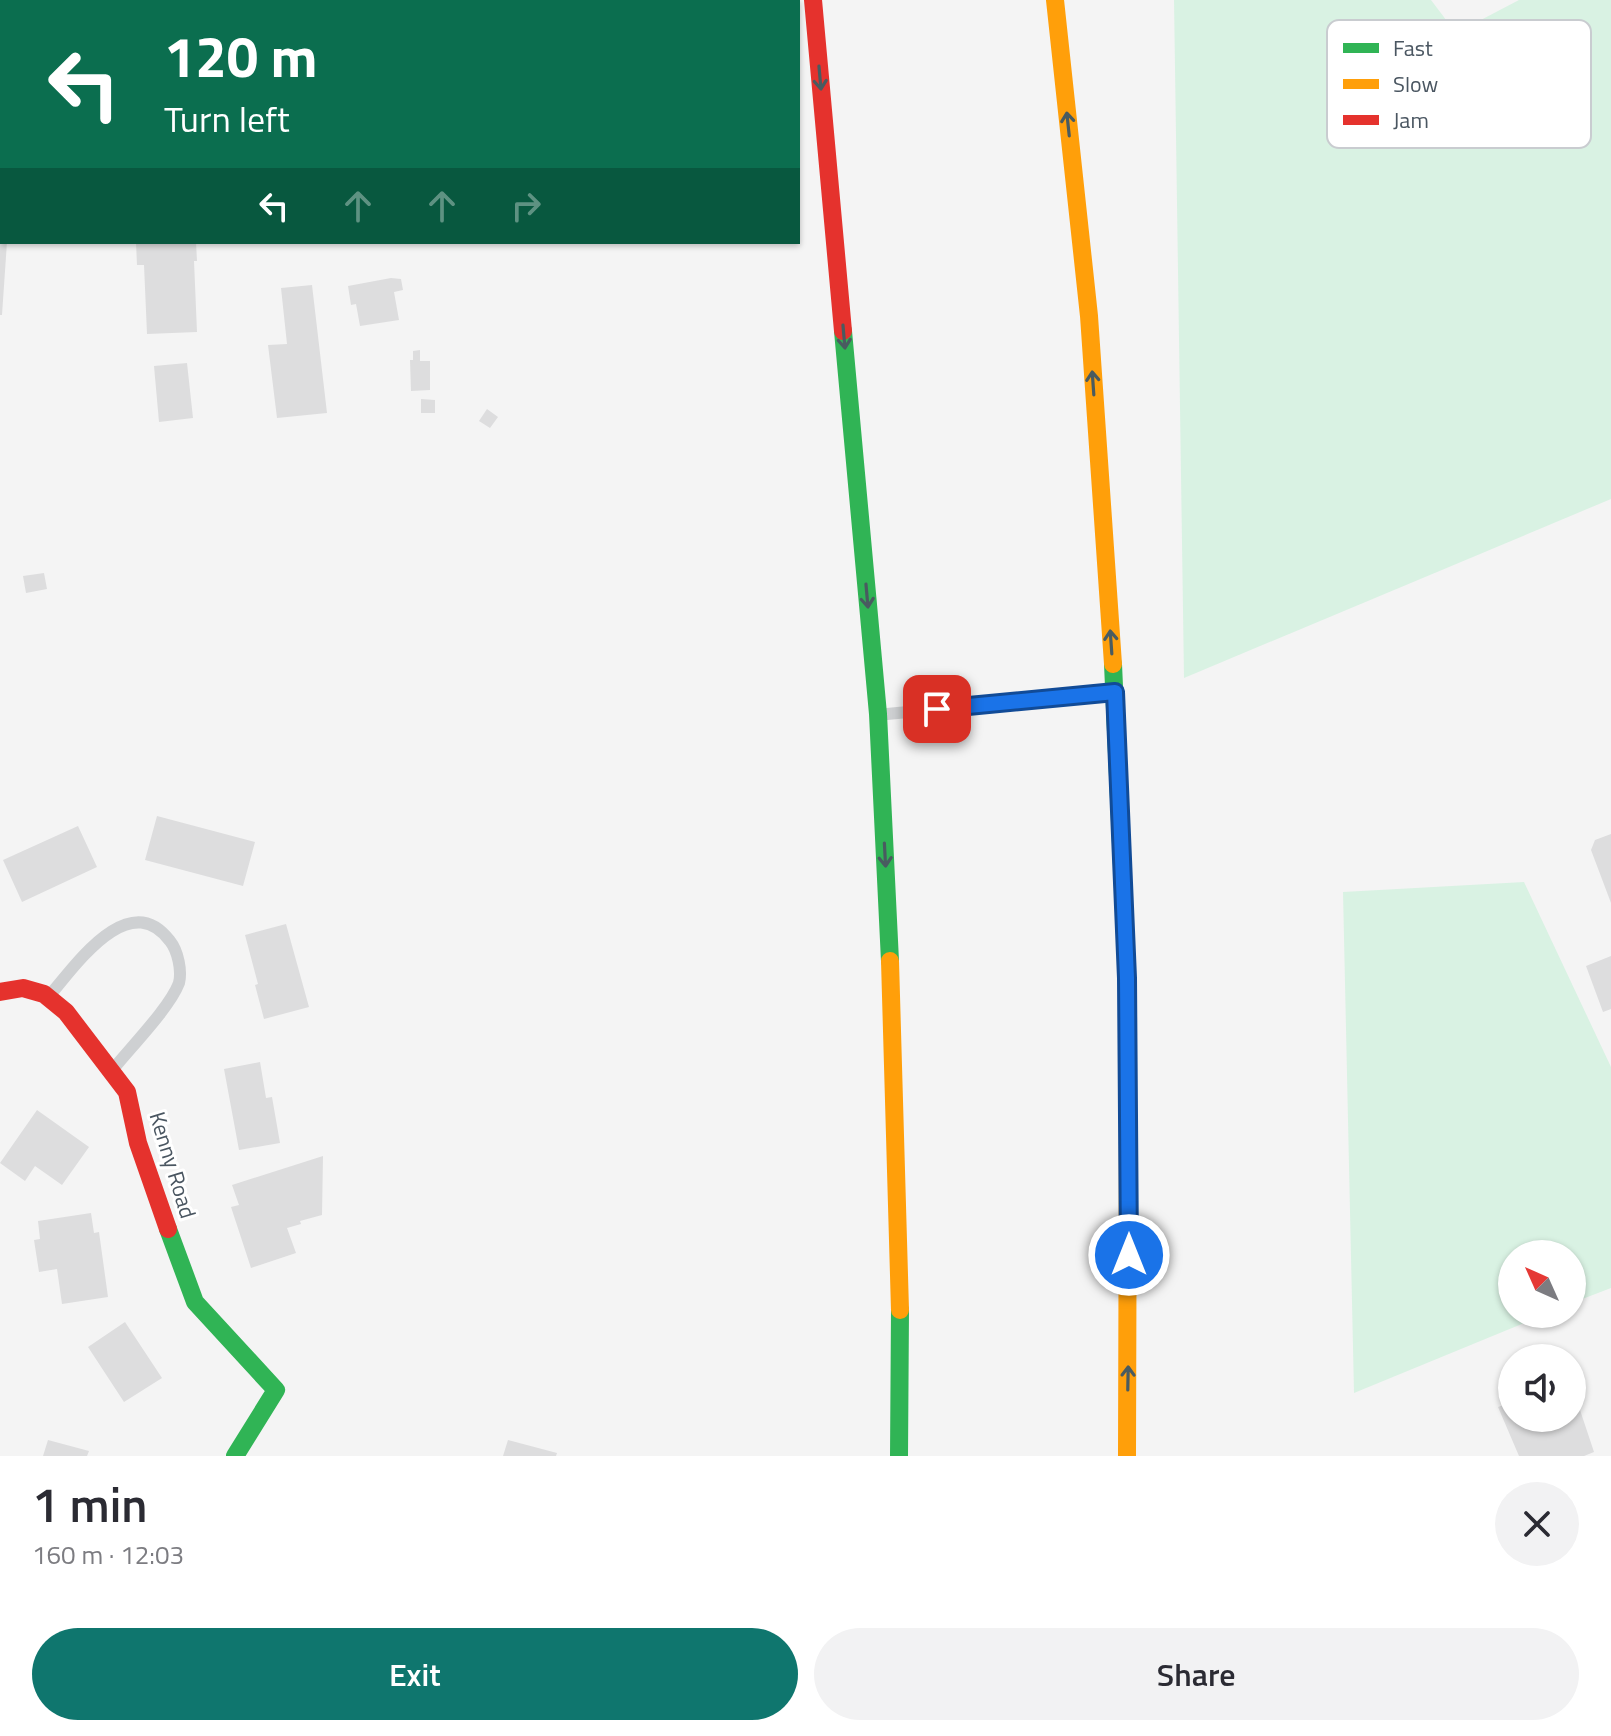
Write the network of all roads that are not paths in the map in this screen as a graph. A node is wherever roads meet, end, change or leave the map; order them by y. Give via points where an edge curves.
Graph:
1 (813, 0) edge
2 (1055, 0) edge
3 (1115, 692) junction
4 (878, 714) junction
5 (0, 992) edge
6 (48, 998) junction
7 (111, 1072) junction
8 (235, 1456) edge
9 (899, 1456) edge
10 (1127, 1456) edge

1 -> 4 main road
3 -> 2 main road via 1089,316
3 - 4 lane
10 -> 3 main road via 1127,978
4 -> 9 main road via 900,1273
5 - 6 main road via 23,988
6 - 7 main road, Kenny Road via 66,1012
6 - 7 lane via 97,942 123,924 142,922 171,942 179,982
7 - 8 main road, Kenny Road via 127,1092 138,1143 195,1302 276,1390

